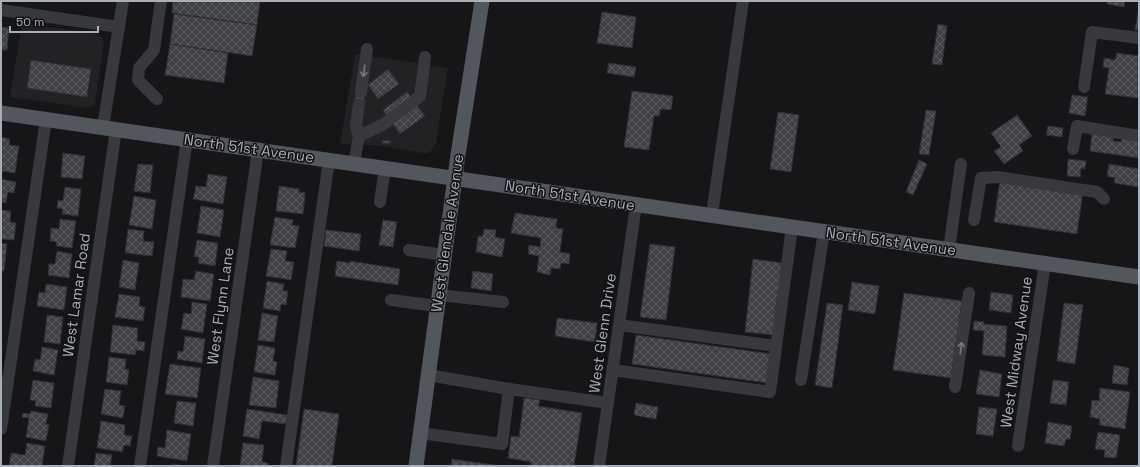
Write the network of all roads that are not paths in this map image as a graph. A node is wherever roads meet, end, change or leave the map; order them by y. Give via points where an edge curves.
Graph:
1 (123, 1) edge
2 (161, 1) edge
3 (482, 1) edge
4 (743, 1) edge
5 (1, 10) edge
6 (119, 27) junction
7 (1139, 38) edge
8 (367, 49) dead end
9 (425, 57) dead end
10 (1084, 87) dead end
11 (361, 92) tunnel mouth
12 (157, 99) dead end
13 (358, 111) tunnel mouth
14 (1, 113) edge
15 (46, 119) junction
16 (110, 128) junction
17 (359, 136) junction
18 (1139, 136) edge
19 (187, 139) junction
20 (1073, 149) dead end
21 (258, 150) junction
22 (329, 160) junction
23 (354, 163) junction
24 (961, 164) dead end
25 (385, 168) junction
26 (455, 178) junction
27 (1104, 200) dead end
28 (380, 202) dead end
29 (636, 205) junction
30 (712, 214) junction
31 (974, 220) dead end
32 (792, 227) junction
33 (824, 231) junction
34 (949, 249) junction
35 (409, 250) dead end
36 (444, 254) junction
37 (1044, 263) junction
38 (1139, 277) edge
39 (969, 293) dead end
40 (392, 300) dead end
41 (438, 300) junction
42 (503, 302) dead end
43 (619, 325) junction
44 (776, 346) junction
45 (613, 370) junction
46 (428, 375) junction
47 (801, 380) dead end
48 (955, 387) dead end
49 (509, 389) junction
50 (608, 403) junction
51 (1, 429) edge
52 (420, 433) junction
53 (1018, 446) dead end
54 (68, 466) edge
55 (140, 466) edge
56 (213, 466) edge
57 (286, 466) edge
58 (416, 466) edge
59 (599, 466) edge

1 - 6 street, West Lamar Road
2 - 12 street via 154,50 139,68 138,80
3 - 26 main road, West Glendale Avenue
4 - 30 street
5 - 6 street
6 - 16 street, West Lamar Road
7 - 10 street via 1092,32
8 -> 11 street
9 - 17 street via 420,96 384,124
13 - 17 street via 356,126
14 - 15 main road, North 51st Avenue
15 - 16 main road, North 51st Avenue
15 - 51 street
16 - 19 main road, North 51st Avenue
16 - 54 street, West Lamar Road
17 - 23 street
18 - 20 street via 1077,126
19 - 21 main road, North 51st Avenue
19 - 55 street
21 - 22 main road, North 51st Avenue
21 - 56 street, West Flynn Lane
22 - 23 main road, North 51st Avenue
22 - 57 street
23 - 25 main road, North 51st Avenue
24 - 34 street
25 - 26 main road, North 51st Avenue
25 - 28 street
26 - 29 main road, North 51st Avenue
26 - 36 main road, West Glendale Avenue
27 - 31 street via 1097,192 998,177 981,178
29 - 30 main road, North 51st Avenue
29 - 43 street, West Glenn Drive
30 - 32 main road, North 51st Avenue
32 - 33 main road, North 51st Avenue
32 - 44 street
33 - 34 main road, North 51st Avenue
33 - 47 street
34 - 37 main road, North 51st Avenue
35 - 36 street
36 - 41 main road, West Glendale Avenue
37 - 38 main road, North 51st Avenue
37 - 53 street, West Midway Avenue
48 -> 39 street
40 - 41 street
41 - 42 street
41 - 46 main road, West Glendale Avenue
43 - 44 street
43 - 45 street, West Glenn Drive
44 - 45 street via 770,392
45 - 50 street, West Glenn Drive
46 - 49 street
46 - 52 main road, West Glendale Avenue
49 - 50 street
49 - 52 street via 502,444
50 - 59 street, West Glenn Drive
52 - 58 main road, West Glendale Avenue

